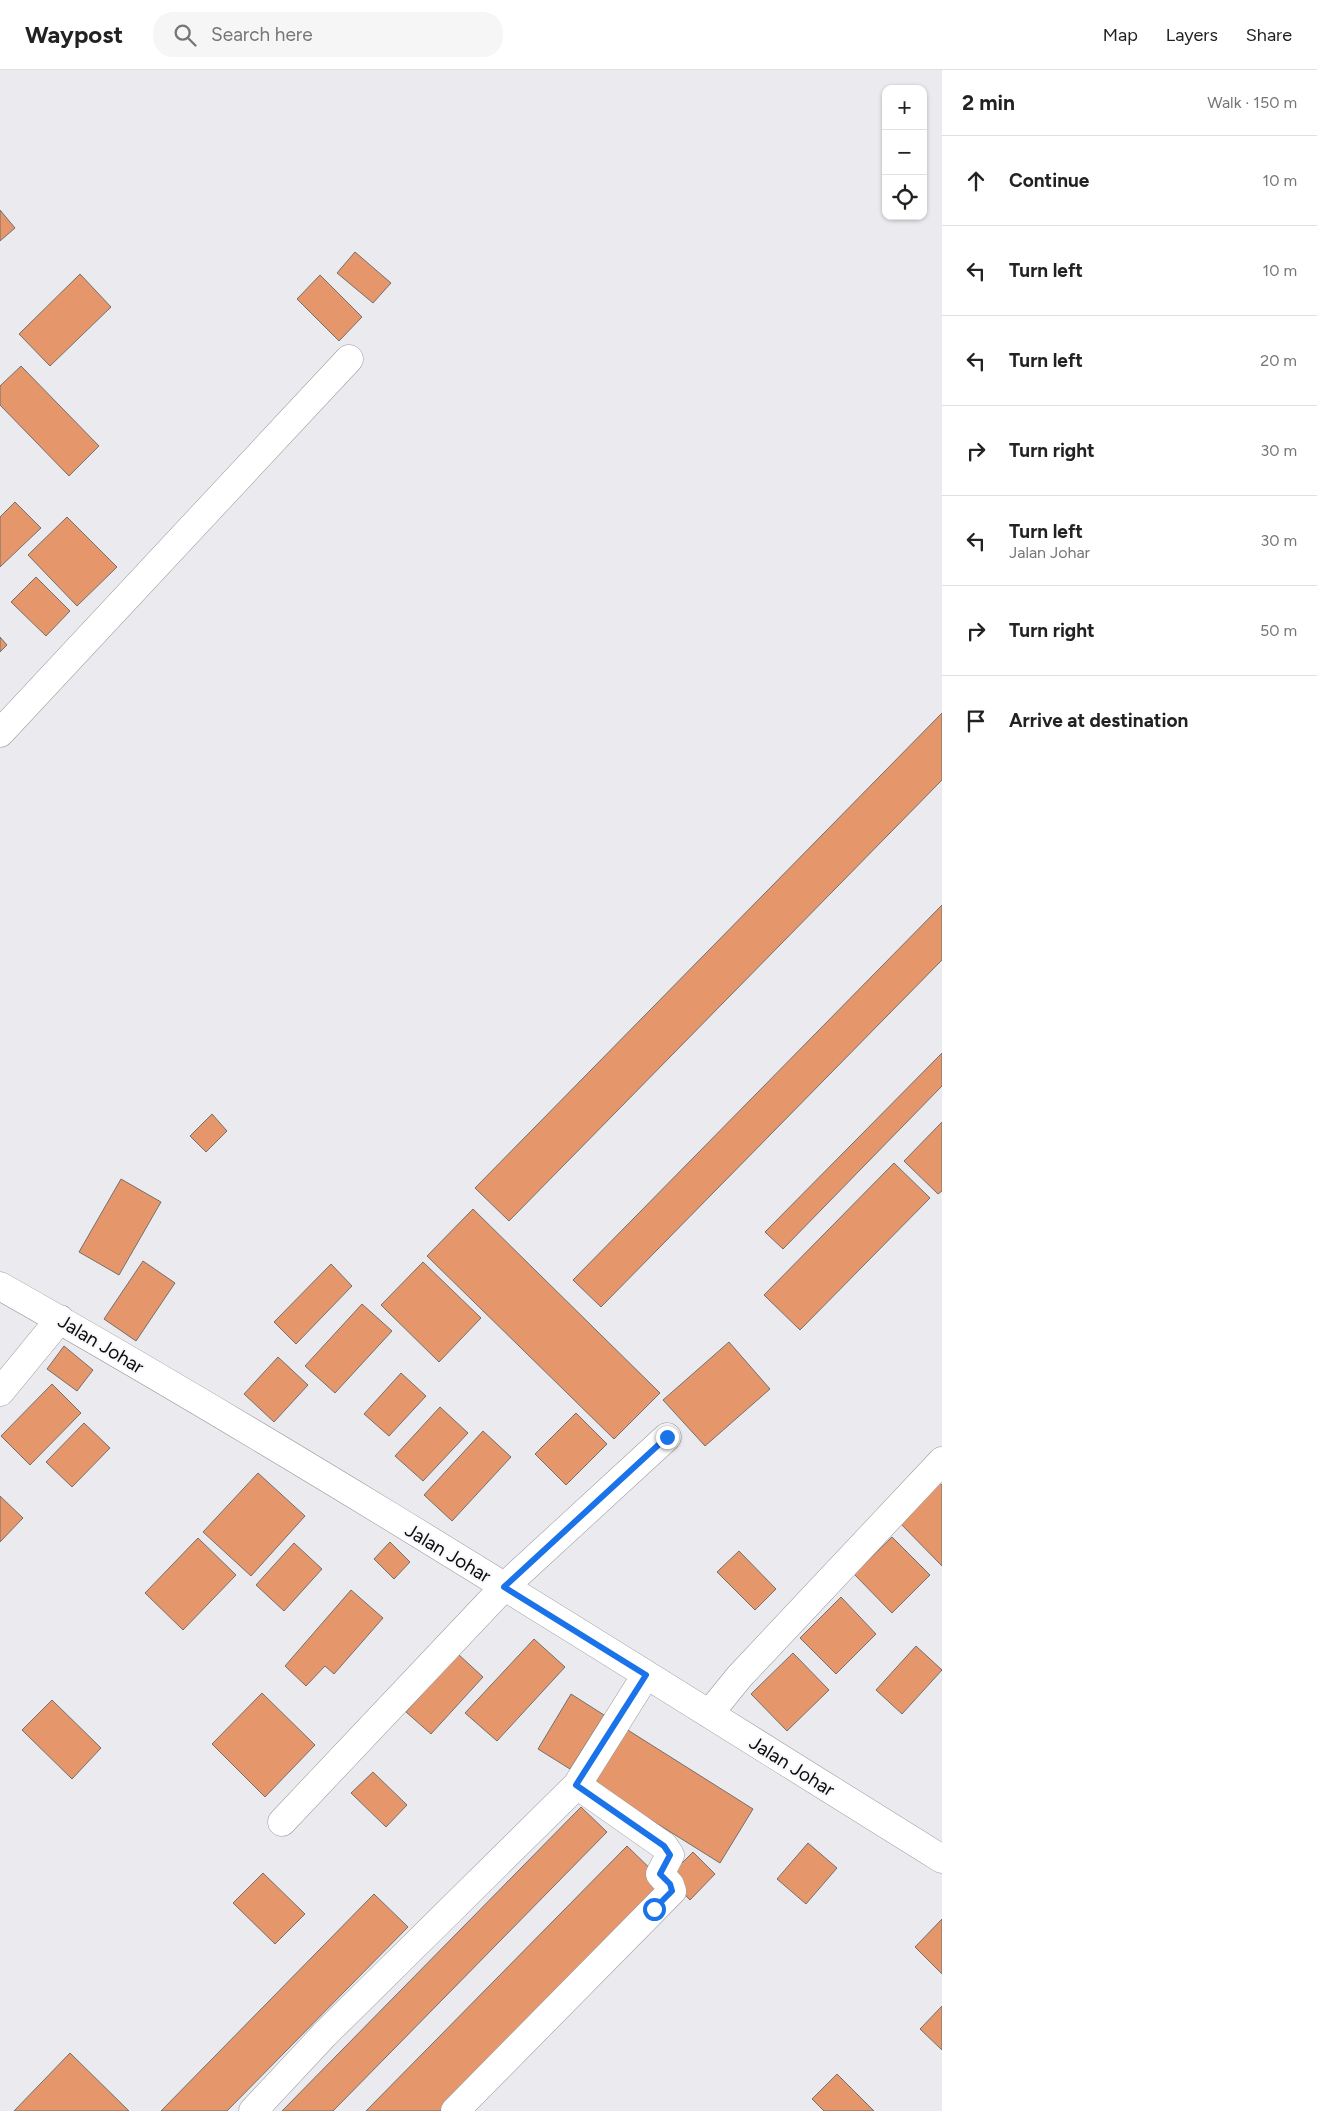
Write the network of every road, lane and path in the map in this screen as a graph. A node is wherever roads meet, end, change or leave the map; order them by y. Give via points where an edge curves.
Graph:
1 (349, 359) dead end
2 (0, 733) edge
3 (0, 1286) edge
4 (60, 1319) junction
5 (0, 1392) edge
6 (667, 1437) dead end
7 (942, 1461) edge
8 (504, 1587) junction
9 (646, 1675) junction
10 (709, 1714) junction
11 (576, 1785) junction
12 (282, 1822) dead end
13 (942, 1858) edge
14 (253, 2111) edge
15 (455, 2111) edge

1 - 2 street
3 - 4 street, Jalan Johar
4 - 5 street
4 - 8 street, Jalan Johar
6 - 8 street
7 - 10 street
8 - 9 street, Jalan Johar
8 - 12 street
9 - 10 street, Jalan Johar
9 - 11 street
10 - 13 street, Jalan Johar
11 - 14 street via 324,2035
11 - 15 street via 664,1846 670,1855 660,1874 672,1891

